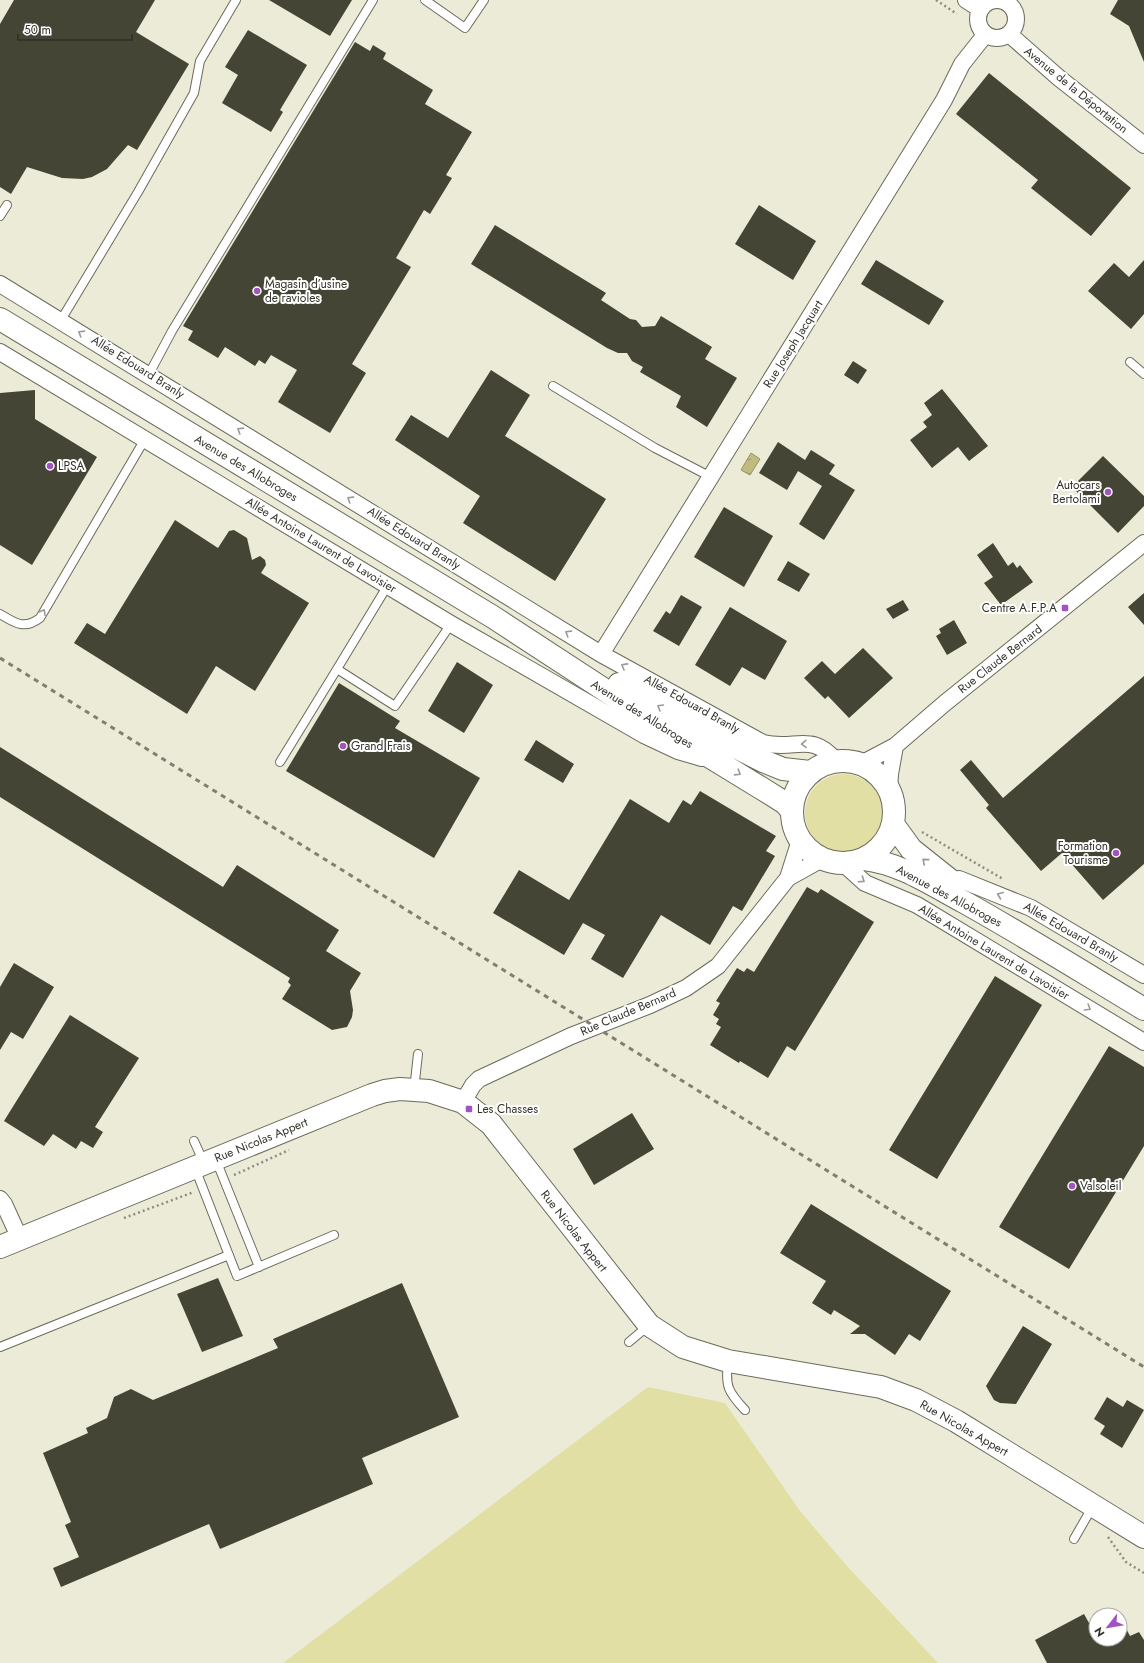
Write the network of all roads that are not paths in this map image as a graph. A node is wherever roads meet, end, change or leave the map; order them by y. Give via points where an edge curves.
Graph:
1 (236, 0) edge
2 (373, 0) edge
3 (425, 0) edge
4 (484, 0) edge
5 (966, 0) edge
6 (1008, 2) edge
7 (980, 9) junction
8 (1010, 34) junction
9 (985, 35) junction
10 (1144, 145) edge
11 (7, 205) dead end
12 (0, 216) edge
13 (0, 284) edge
14 (0, 319) edge
15 (61, 320) junction
16 (0, 352) edge
17 (1130, 362) dead end
18 (149, 374) junction
19 (1144, 374) edge
20 (553, 386) dead end
21 (145, 439) junction
22 (711, 477) junction
23 (1144, 543) edge
24 (388, 585) junction
25 (0, 614) edge
26 (493, 617) junction
27 (451, 624) junction
28 (601, 654) junction
29 (337, 669) junction
30 (666, 730) junction
31 (644, 735) junction
32 (895, 746) junction
33 (736, 747) junction
34 (717, 760) junction
35 (836, 761) junction
36 (280, 762) dead end
37 (861, 764) junction
38 (810, 772) junction
39 (895, 793) junction
40 (792, 811) junction
41 (899, 821) junction
42 (800, 840) junction
43 (822, 859) junction
44 (854, 861) junction
45 (788, 878) junction
46 (950, 881) junction
47 (1011, 928) junction
48 (1144, 975) edge
49 (1144, 1009) edge
50 (1144, 1042) edge
51 (418, 1054) dead end
52 (414, 1090) junction
53 (463, 1102) junction
54 (194, 1141) dead end
55 (205, 1163) junction
56 (0, 1199) edge
57 (334, 1235) dead end
58 (20, 1239) junction
59 (0, 1247) edge
60 (229, 1255) junction
61 (260, 1267) junction
62 (649, 1325) junction
63 (629, 1342) dead end
64 (0, 1348) edge
65 (728, 1361) junction
66 (745, 1410) dead end
67 (1089, 1513) junction
68 (1144, 1537) edge
69 (1074, 1539) dead end

1 - 15 lane via 200,61 194,93
2 - 18 lane via 172,331
3 - 4 lane via 465,28
5 - 7 street
6 - 7 street via 994,0
6 - 8 street via 1016,18
7 - 9 street via 977,23
8 - 9 street via 993,39
8 - 10 street, Avenue de la Déportation via 1059,78
9 - 22 street, Rue Joseph Jacquart via 962,64 944,100
11 - 12 lane
13 - 15 street, Allée Edouard Branly
14 - 26 main road, Avenue des Allobroges
18 -> 15 street, Allée Edouard Branly
16 - 21 street, Allée Antoine Laurent de Lavoisier
17 - 19 lane
28 -> 18 street, Allée Edouard Branly
20 - 22 lane via 655,448
21 - 24 street, Allée Antoine Laurent de Lavoisier
25 -> 21 lane via 18,625 33,624 40,618
22 - 28 street, Rue Joseph Jacquart
23 - 32 street, Rue Claude Bernard
24 - 27 street, Allée Antoine Laurent de Lavoisier
24 - 29 lane
26 - 30 main road, Avenue des Allobroges
33 -> 26 main road, Avenue des Allobroges via 572,656
27 - 29 lane via 395,706
27 - 31 street, Allée Antoine Laurent de Lavoisier
35 -> 28 street, Allée Edouard Branly via 818,745 807,743 777,746 763,743
29 - 36 lane
30 - 31 street
30 - 33 street via 683,728 707,739
30 - 34 main road, Avenue des Allobroges
31 - 34 street, Allée Antoine Laurent de Lavoisier via 678,751
32 - 37 street, Rue Claude Bernard
32 - 39 street via 890,774
33 - 38 main road, Avenue des Allobroges via 783,769
34 -> 40 main road, Avenue des Allobroges
35 - 37 main road
35 - 38 main road
37 - 39 main road via 873,770
38 - 40 main road via 800,783 794,796
39 - 41 main road via 893,801
40 - 42 main road via 794,826
41 - 44 main road via 883,845
46 -> 41 main road, Avenue des Allobroges via 911,849
42 - 43 main road via 809,851
42 - 45 street, Rue Claude Bernard
43 - 44 main road
43 - 45 street, Rue Claude Bernard
44 - 47 main road, Avenue des Allobroges via 880,861 897,867
44 -> 50 street, Allée Antoine Laurent de Lavoisier via 865,882 917,905
45 - 53 street, Rue Claude Bernard via 718,966 686,988 571,1036 479,1079
46 - 47 main road, Avenue des Allobroges
48 -> 46 street, Allée Edouard Branly via 1031,908 959,879
47 - 49 main road, Avenue des Allobroges
51 - 52 lane
52 - 53 main road, Rue Nicolas Appert via 429,1091
52 - 55 main road, Rue Nicolas Appert via 385,1091 372,1095
53 - 62 main road, Rue Nicolas Appert via 490,1124
54 - 55 lane
55 - 58 main road, Rue Nicolas Appert
55 - 60 lane via 203,1188
55 - 61 lane via 223,1180
56 - 58 street
57 - 61 lane
58 - 59 main road, Rue Nicolas Appert
60 - 61 lane via 237,1276
60 - 64 lane
62 - 63 lane
62 - 65 main road, Rue Nicolas Appert via 683,1347
65 - 66 lane via 728,1391
65 - 67 main road, Rue Nicolas Appert via 881,1387 916,1400 956,1421
67 - 68 main road, Rue Nicolas Appert
67 - 69 lane

